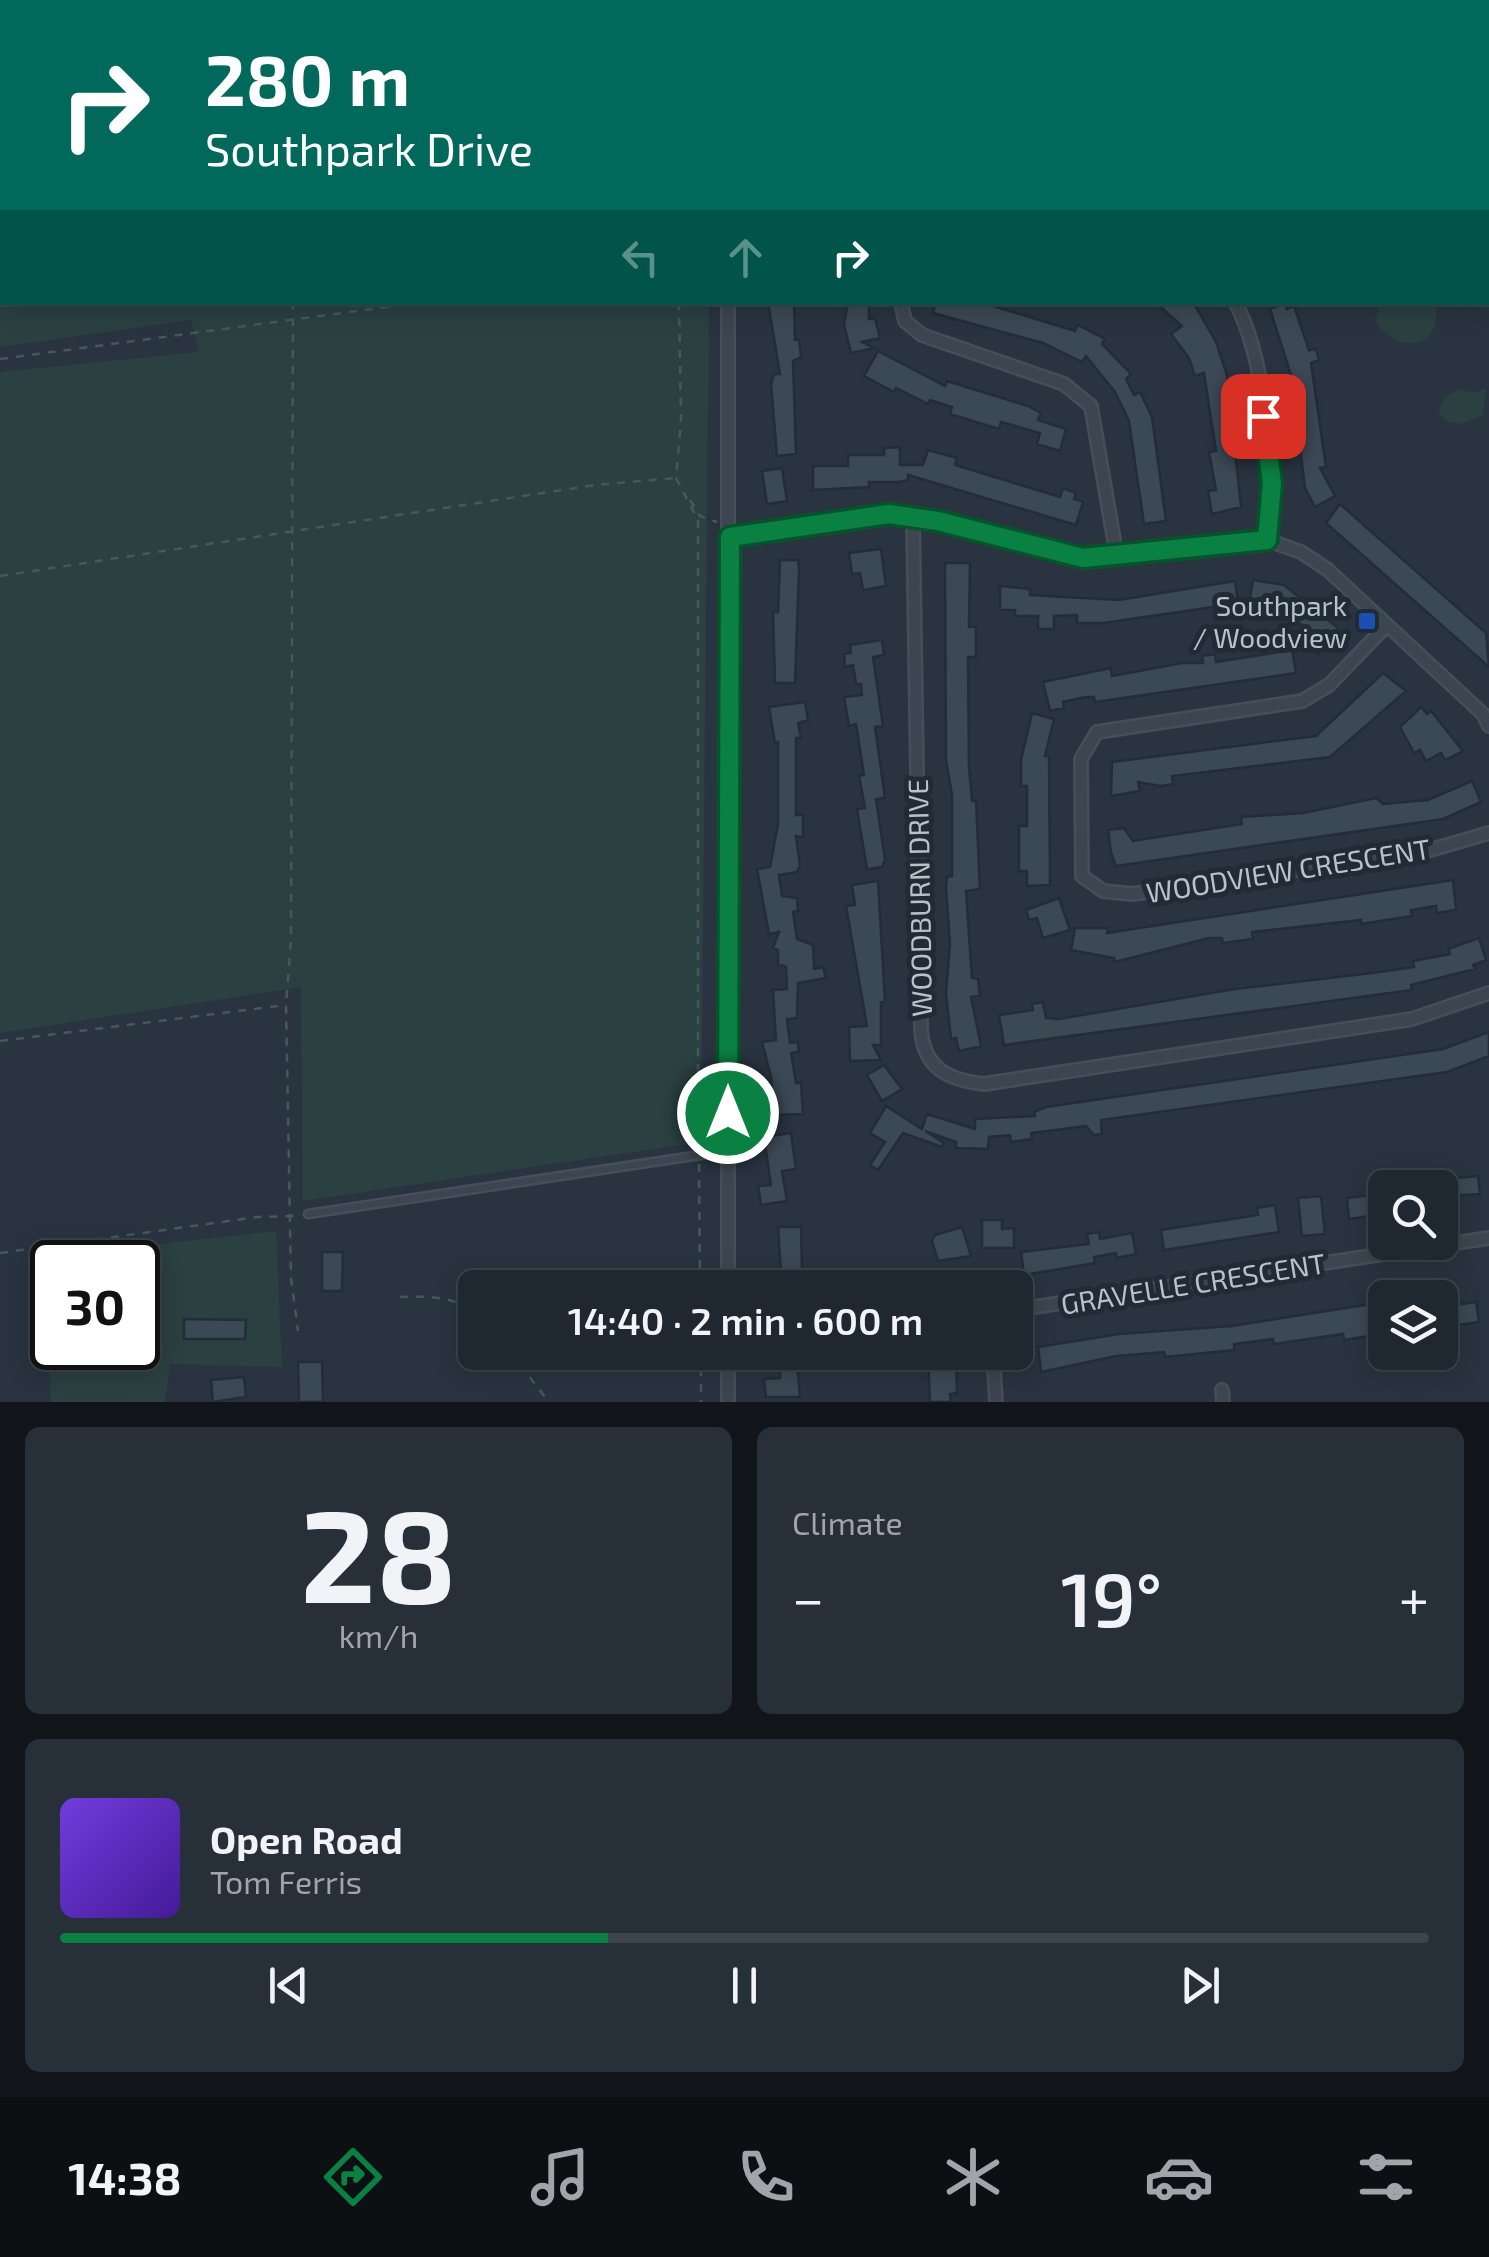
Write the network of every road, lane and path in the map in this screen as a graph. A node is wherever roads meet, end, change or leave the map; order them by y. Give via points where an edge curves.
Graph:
1 (293, 305) edge
2 (401, 305) edge
3 (679, 305) edge
4 (728, 305) edge
5 (902, 305) edge
6 (1237, 305) edge
7 (292, 319) junction
8 (0, 360) edge
9 (676, 478) junction
10 (912, 517) junction
11 (730, 530) junction
12 (292, 534) junction
13 (1267, 540) junction
14 (1116, 558) junction
15 (0, 576) edge
16 (1386, 625) junction
17 (1489, 726) edge
18 (1489, 832) edge
19 (1489, 993) edge
20 (286, 1005) junction
21 (0, 1042) edge
22 (728, 1151) junction
23 (698, 1156) junction
24 (308, 1214) joint
25 (290, 1218) junction
26 (1489, 1238) edge
27 (0, 1253) edge
28 (700, 1270) edge
29 (728, 1270) edge
30 (400, 1297) dead end
31 (458, 1302) edge
32 (1033, 1307) edge
33 (298, 1331) dead end
34 (524, 1370) edge
35 (700, 1370) edge
36 (728, 1370) edge
37 (994, 1370) edge
38 (550, 1402) edge
39 (701, 1402) edge
40 (728, 1402) edge
41 (996, 1402) edge

1 - 7 path
2 - 7 path
3 - 9 path
4 - 11 street
5 - 14 street via 905,321 922,335 1064,384 1092,406
6 - 13 street via 1253,350 1272,483
7 - 8 path
7 - 12 path
9 - 11 path via 700,516
9 - 12 path
9 - 23 path via 698,520
10 - 11 street
10 - 14 street via 1083,558
10 - 19 street, WOODBURN DRIVE via 922,1048 942,1072 984,1084 1412,1019
11 - 22 street
12 - 15 path
12 - 20 path
13 - 14 street
13 - 16 street via 1328,570
16 - 17 street
16 - 18 street, WOODVIEW CRESCENT via 1329,685 1302,701 1097,732 1082,760 1082,876 1103,892 1134,894 1427,852
20 - 21 path
20 - 25 path
22 - 23 lane
22 - 29 street
23 - 24 lane
23 - 28 path
24 - 25 path
25 - 27 path
25 - 33 path
26 - 32 street, GRAVELLE CRESCENT
30 - 31 path
34 - 38 path
35 - 39 path
36 - 40 street
37 - 41 street

